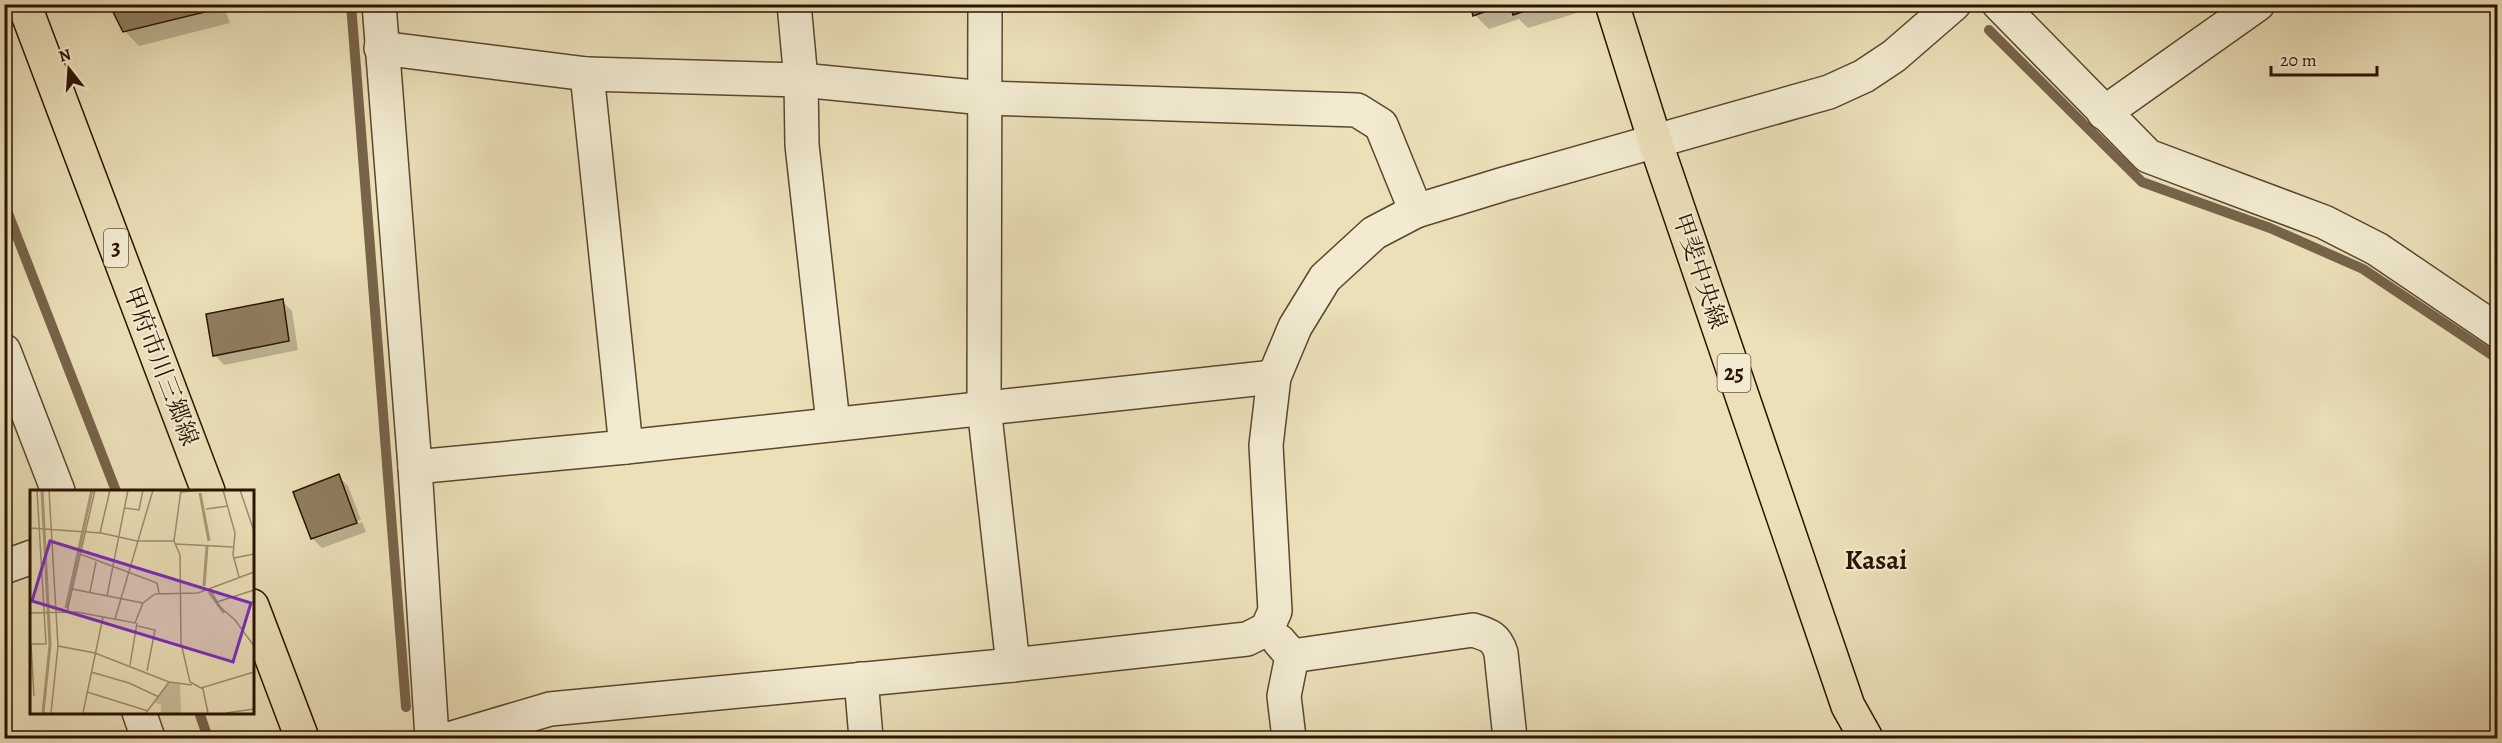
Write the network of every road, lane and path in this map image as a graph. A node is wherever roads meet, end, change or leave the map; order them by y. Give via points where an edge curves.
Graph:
1 (24, 4) edge
2 (379, 4) edge
3 (794, 4) edge
4 (985, 4) edge
5 (1612, 4) edge
6 (1954, 4) edge
7 (1999, 4) edge
8 (2258, 4) edge
9 (381, 48) junction
10 (587, 74) junction
11 (801, 80) junction
12 (984, 98) junction
13 (2104, 113) junction
14 (1655, 141) junction
15 (1416, 211) junction
16 (2498, 331) edge
17 (4, 351) edge
18 (1274, 377) junction
19 (984, 408) junction
20 (833, 423) junction
21 (626, 447) junction
22 (415, 467) junction
23 (58, 490) edge
24 (208, 490) edge
25 (30, 558) edge
26 (4, 567) edge
27 (254, 611) edge
28 (1267, 629) junction
29 (1292, 656) junction
30 (1012, 665) junction
31 (861, 679) junction
32 (139, 713) edge
33 (148, 738) edge
34 (302, 738) edge
35 (432, 738) edge
36 (452, 738) edge
37 (866, 738) edge
38 (1289, 738) edge
39 (1510, 738) edge
40 (1866, 738) edge

1 - 24 main road, 甲府市川三郷線 / 3
2 - 9 street
3 - 11 street
4 - 12 street
5 - 14 main road, 甲斐中央線 / 25
6 - 14 street via 1894,57 1829,93
7 - 13 street
8 - 13 street
9 - 10 street
9 - 22 street
10 - 11 street
10 - 21 street
11 - 12 street
11 - 20 street via 802,146
12 - 15 street via 1357,110 1381,125
12 - 19 street
13 - 16 street via 2148,156 2324,222 2377,249
14 - 15 street
14 - 40 main road, 甲斐中央線 / 25 via 1848,706
15 - 18 street via 1374,233 1325,279 1295,327
17 - 23 street
18 - 19 street
18 - 28 street via 1266,446 1275,611
19 - 20 street
19 - 30 street
20 - 21 street
21 - 22 street
22 - 35 street
25 - 26 street
27 - 34 main road
28 - 29 street
28 - 30 street via 1247,639
29 - 38 street via 1284,696
29 - 39 street via 1473,630 1490,635 1501,653
30 - 31 street
31 - 36 street via 550,710
31 - 37 street
32 - 33 street

